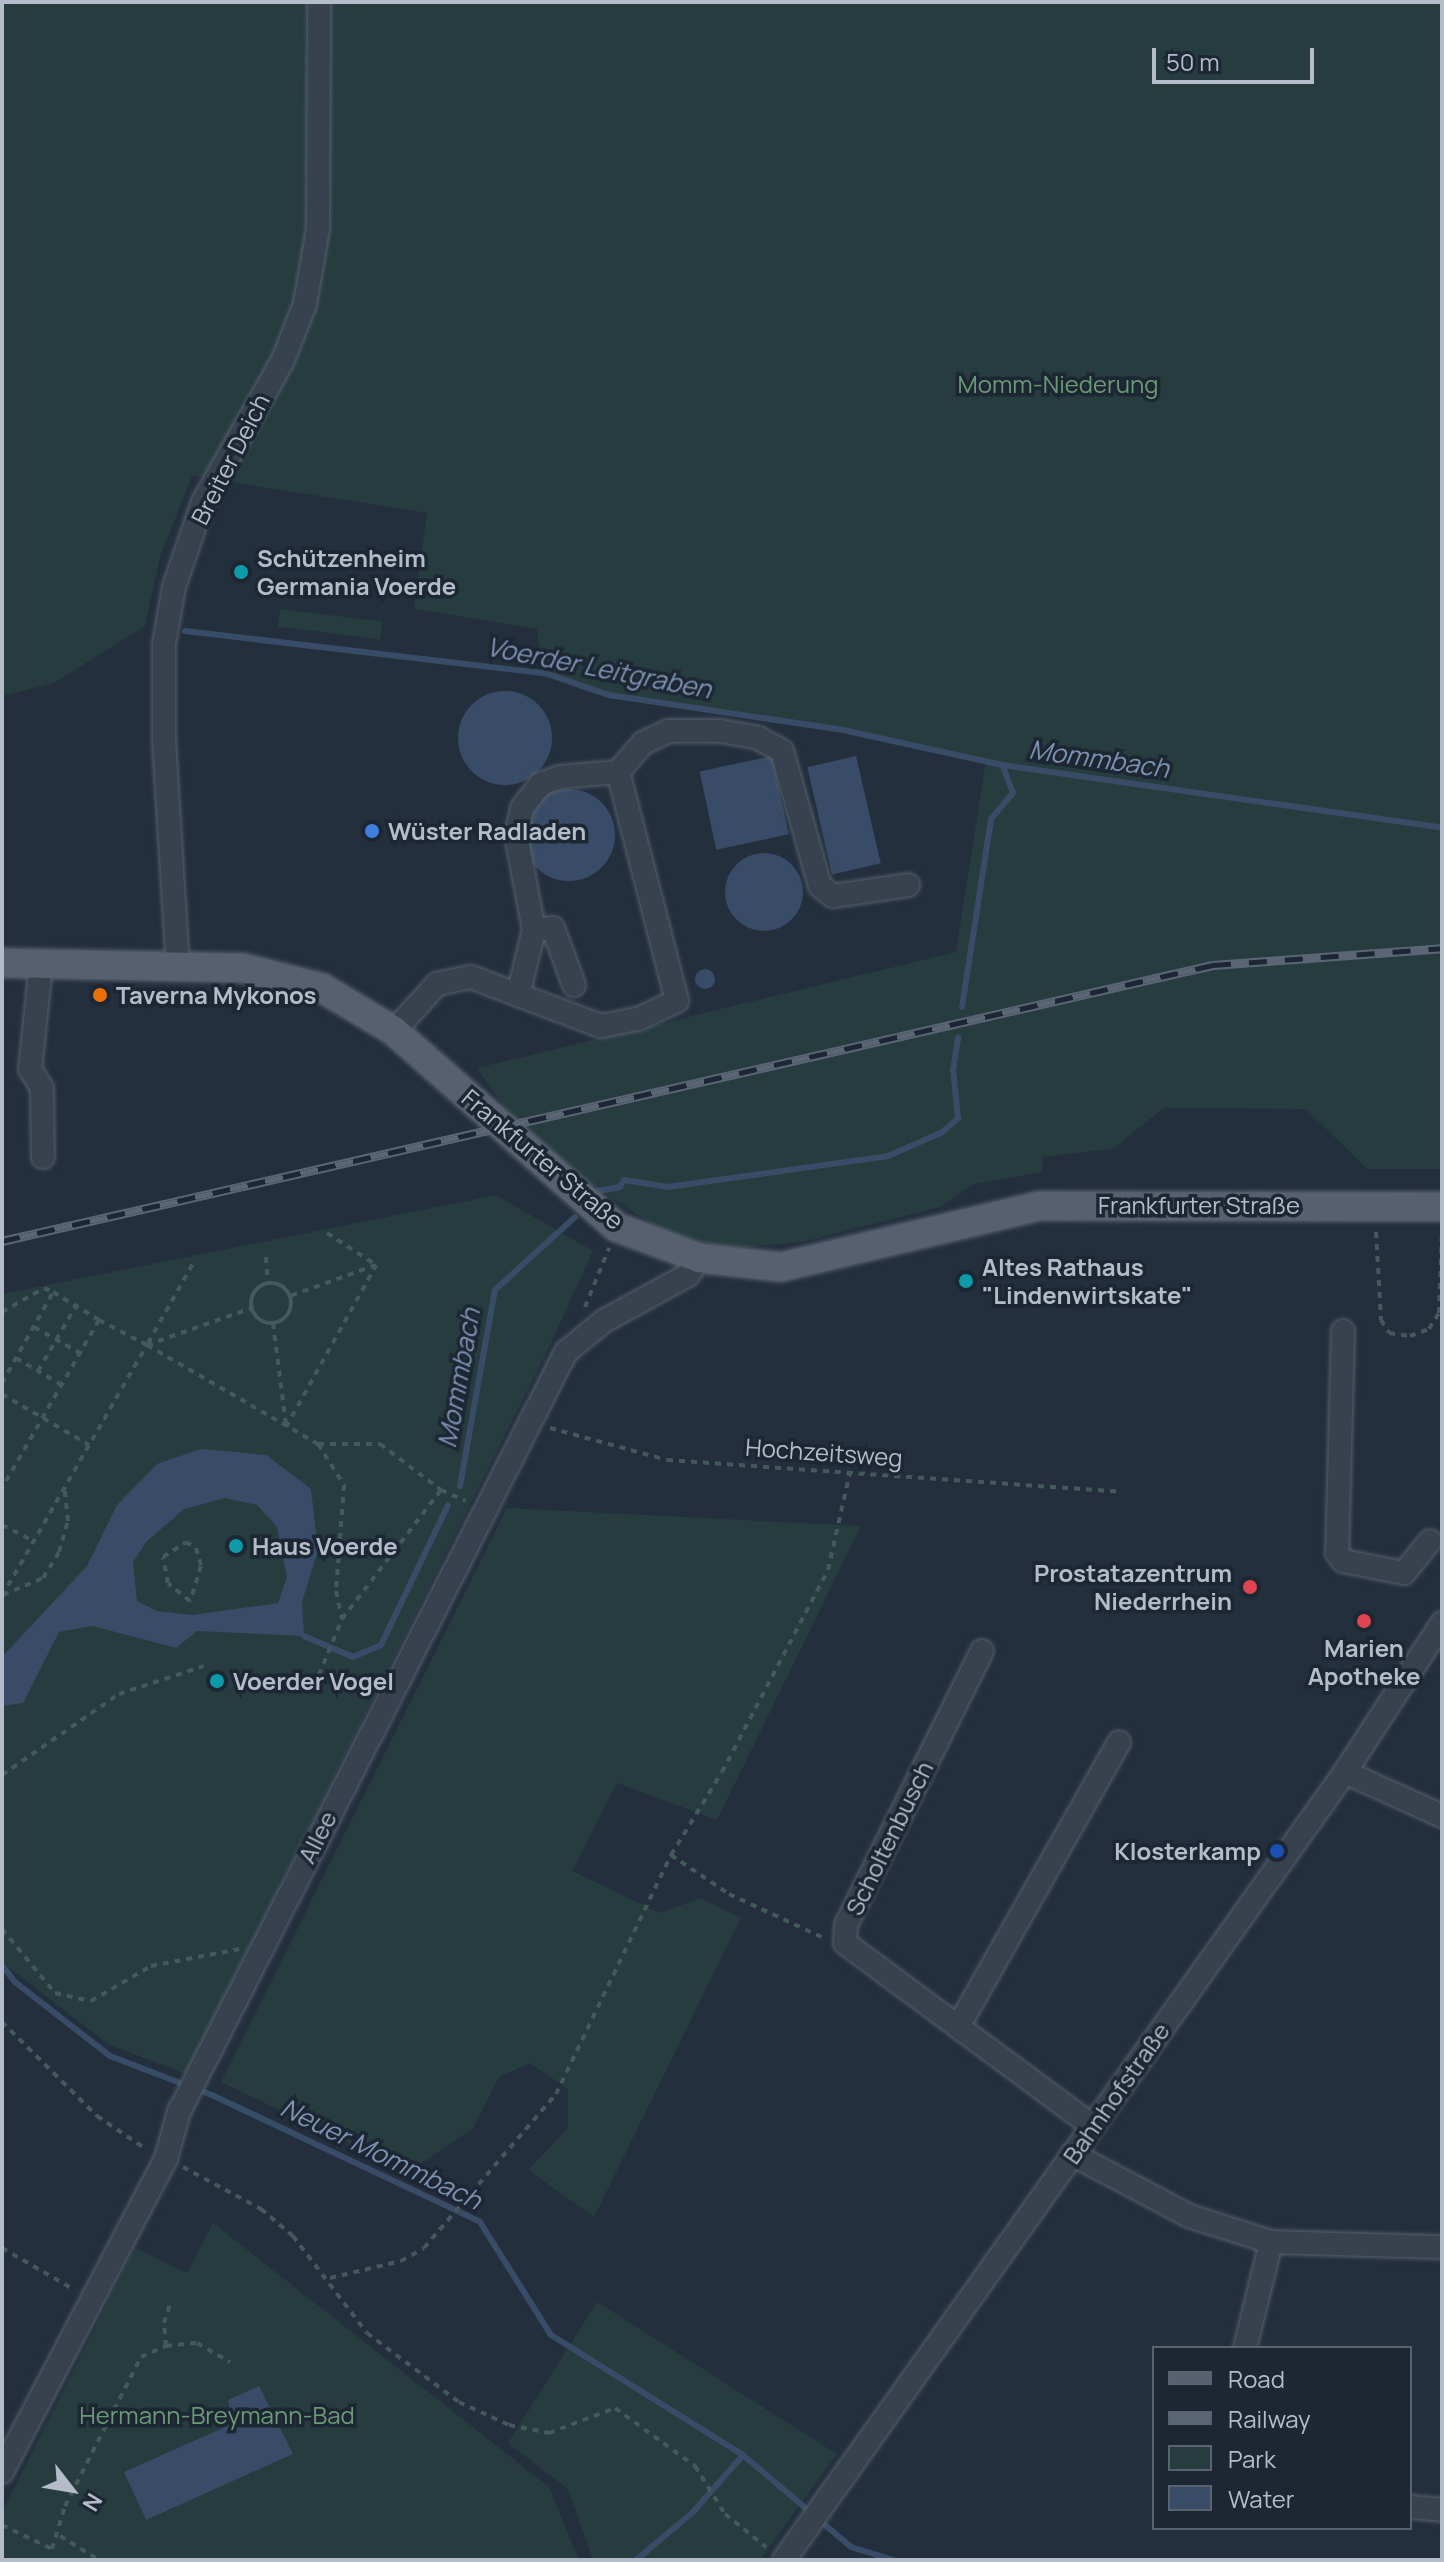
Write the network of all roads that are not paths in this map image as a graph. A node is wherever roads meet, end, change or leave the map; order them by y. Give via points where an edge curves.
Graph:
1 (319, 2) edge
2 (618, 772) junction
3 (908, 885) dead end
4 (534, 930) junction
5 (2, 963) edge
6 (41, 965) junction
7 (178, 969) junction
8 (574, 985) dead end
9 (518, 995) junction
10 (394, 1031) junction
11 (43, 1157) dead end
12 (1442, 1207) edge
13 (699, 1258) junction
14 (1343, 1331) dead end
15 (1430, 1541) dead end
16 (1442, 1623) edge
17 (982, 1651) dead end
18 (1119, 1742) dead end
19 (1345, 1772) junction
20 (1442, 1816) edge
21 (958, 2027) junction
22 (1092, 2126) junction
23 (1072, 2154) junction
24 (1271, 2242) junction
25 (1442, 2247) edge
26 (1245, 2346) edge
27 (2, 2472) edge
28 (1412, 2507) edge
29 (1442, 2510) edge
30 (779, 2557) edge

1 - 7 street, Breiter Deich via 318,229 305,304 283,360 203,502 174,587 164,644 164,737
2 - 3 street via 643,743 669,731 758,738 788,760 820,886 833,896 851,896
2 - 4 street via 541,784 522,808 516,835
2 - 9 street via 677,1001 638,1019 601,1026
4 - 8 street via 553,928
4 - 9 street
5 - 6 main road, Frankfurter Straße
6 - 7 main road, Frankfurter Straße
6 - 11 street via 30,1069 42,1088
7 - 10 main road, Frankfurter Straße via 243,968 322,988
9 - 10 street via 471,977 437,984
10 - 13 main road, Frankfurter Straße via 616,1227
12 - 13 main road, Frankfurter Straße via 1040,1206 872,1250 781,1267
13 - 27 street, Allee via 688,1275 604,1321 566,1352 261,1946 179,2112 166,2158
14 - 15 street via 1337,1553 1343,1561 1404,1573
16 - 19 street, Bahnhofstraße
17 - 21 street, Scholtenbusch via 846,1925 845,1943
18 - 21 street
19 - 20 street
19 - 22 street, Bahnhofstraße
21 - 22 street, Scholtenbusch
22 - 23 street, Bahnhofstraße
23 - 24 street via 1189,2216
23 - 30 street, Bahnhofstraße via 801,2537
24 - 25 street
24 - 26 street
28 - 29 street

